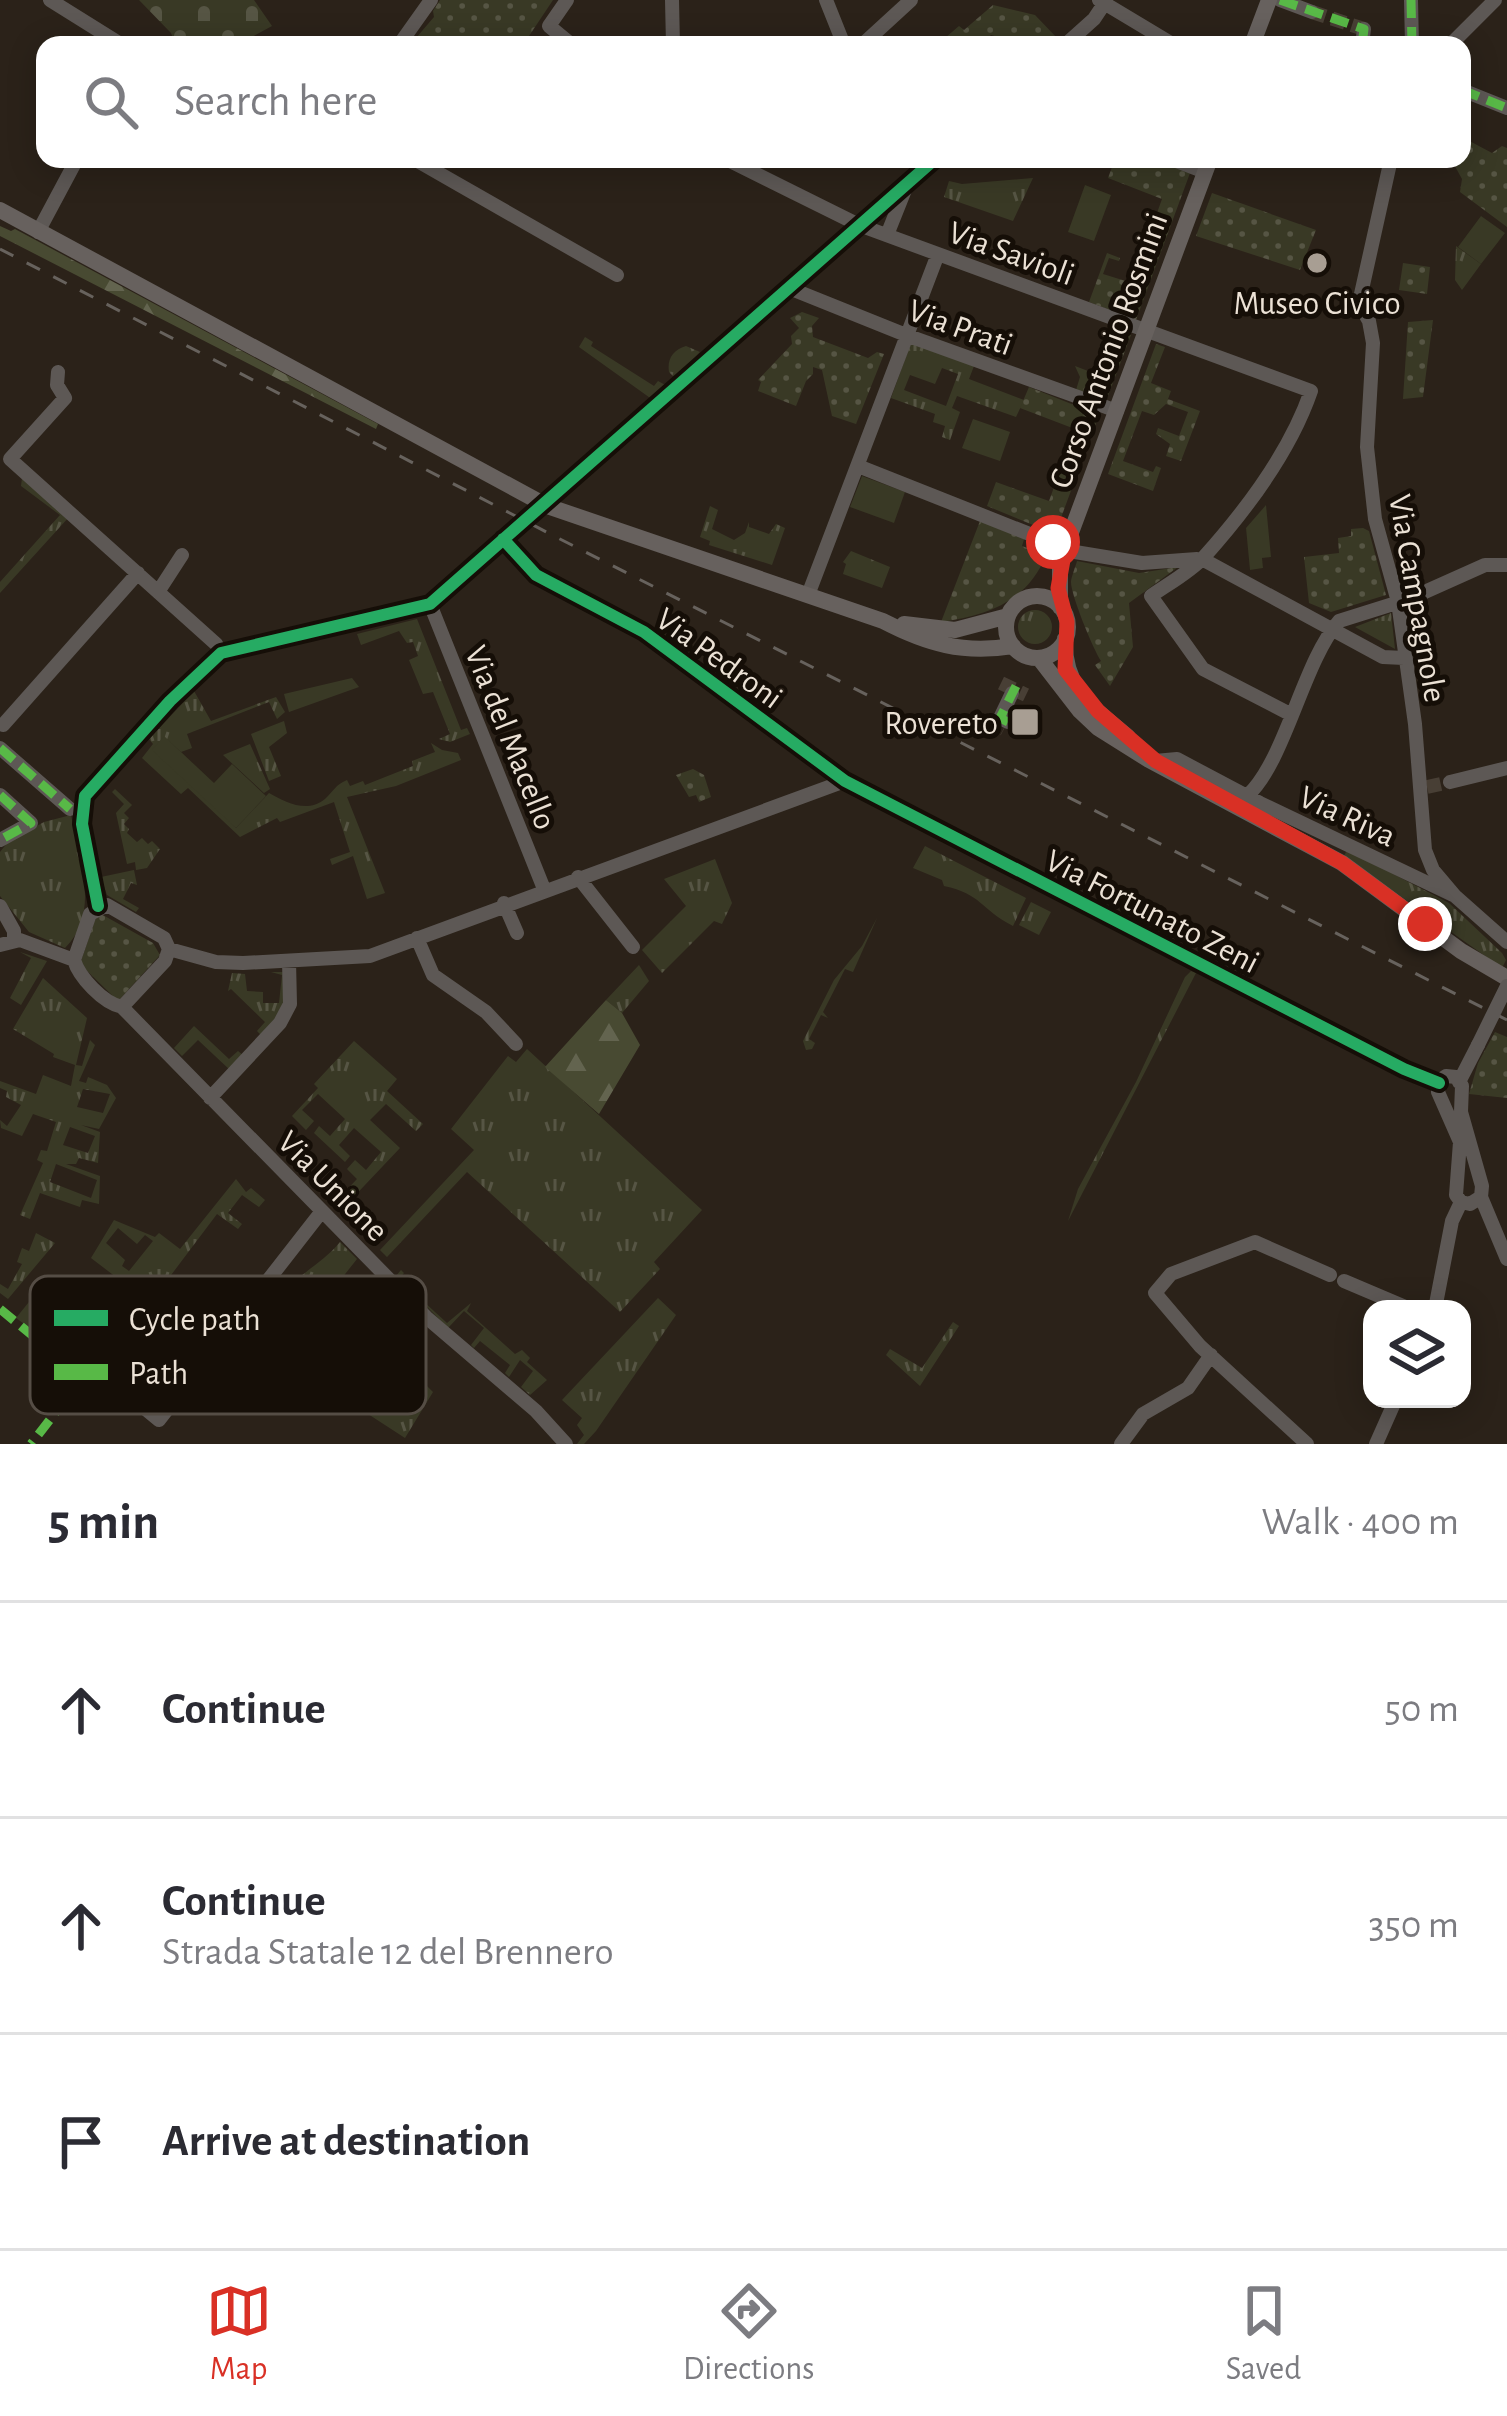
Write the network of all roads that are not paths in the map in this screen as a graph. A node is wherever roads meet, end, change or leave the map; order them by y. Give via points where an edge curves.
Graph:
1 (50, 0) edge
2 (431, 0) edge
3 (567, 0) edge
4 (672, 0) edge
5 (826, 0) edge
6 (911, 0) edge
7 (1269, 0) edge
8 (1280, 0) edge
9 (1411, 0) edge
10 (1495, 0) edge
11 (1103, 1) edge
12 (1312, 12) tunnel mouth
13 (106, 36) edge
14 (405, 36) edge
15 (561, 36) edge
16 (673, 36) edge
17 (840, 36) edge
18 (872, 36) edge
19 (1075, 36) edge
20 (1159, 36) edge
21 (1255, 36) edge
22 (1412, 36) edge
23 (1459, 36) edge
24 (1471, 94) edge
25 (1507, 108) edge
26 (72, 168) edge
27 (430, 168) edge
28 (744, 168) edge
29 (924, 168) edge
30 (1207, 168) edge
31 (1389, 168) edge
32 (910, 180) junction
33 (0, 210) edge
34 (859, 225) junction
35 (38, 232) junction
36 (887, 235) junction
37 (938, 254) junction
38 (617, 275) dead end
39 (789, 288) junction
40 (1146, 332) junction
41 (906, 335) junction
42 (58, 371) dead end
43 (1117, 411) junction
44 (5, 464) edge
45 (857, 466) junction
46 (551, 498) tunnel mouth
47 (518, 527) tunnel mouth
48 (503, 539) junction
49 (182, 556) dead end
50 (1062, 556) junction
51 (1202, 559) junction
52 (1507, 565) edge
53 (138, 573) junction
54 (158, 592) junction
55 (808, 596) junction
56 (1030, 597) junction
57 (1398, 602) junction
58 (430, 604) junction
59 (1060, 607) junction
60 (1008, 616) junction
61 (883, 621) junction
62 (1331, 630) junction
63 (1065, 639) junction
64 (1012, 646) junction
65 (221, 653) junction
66 (1039, 658) junction
67 (1404, 658) junction
68 (988, 713) dead end
69 (1290, 714) junction
70 (1008, 722) dead end
71 (3, 725) dead end
72 (0, 748) edge
73 (1156, 761) junction
74 (1507, 768) edge
75 (845, 781) junction
76 (1450, 782) tunnel mouth
77 (0, 795) edge
78 (1246, 796) junction
79 (43, 797) junction
80 (70, 809) dead end
81 (15, 819) junction
82 (0, 840) edge
83 (578, 877) junction
84 (544, 889) junction
85 (1455, 896) junction
86 (504, 903) junction
87 (98, 906) junction
88 (0, 907) edge
89 (518, 933) dead end
90 (418, 938) junction
91 (1507, 942) edge
92 (7, 943) edge
93 (633, 947) dead end
94 (169, 949) junction
95 (74, 959) junction
96 (289, 962) junction
97 (1507, 982) edge
98 (122, 1006) junction
99 (515, 1044) dead end
100 (1460, 1082) junction
101 (1439, 1084) junction
102 (210, 1098) junction
103 (1480, 1197) junction
104 (1461, 1202) junction
105 (322, 1211) junction
106 (1507, 1259) edge
107 (271, 1276) edge
108 (386, 1276) edge
109 (1389, 1300) edge
110 (1437, 1300) edge
111 (426, 1317) edge
112 (1210, 1355) junction
113 (1392, 1408) edge
114 (566, 1444) edge
115 (1121, 1444) edge
116 (1307, 1444) edge
117 (1376, 1444) edge

1 - 13 street
2 - 14 street
3 - 15 street via 549,26
4 - 16 street
5 - 17 street
6 - 18 street
7 - 21 main road
8 - 12 street
9 - 22 street
10 - 23 street
11 - 19 street
11 - 20 street
24 - 25 street
26 - 35 street
27 - 38 street
28 - 34 street, Via Savioli
29 - 32 street
30 - 40 main road, Corso Antonio Rosmini
31 - 57 street, Via Campagnole via 1359,303 1373,343 1367,447 1375,519
32 - 34 street
32 - 36 street
33 - 35 main road
34 - 36 street, Via Savioli
34 - 39 street
35 - 55 main road via 547,506
36 - 37 street, Via Savioli
37 - 40 street, Via Savioli
37 - 41 street
39 - 41 street, Via Prati
39 - 46 street
40 - 43 main road, Corso Antonio Rosmini
40 - 51 street, Via Savioli via 1311,392 1299,427
41 - 43 street, Via Prati
41 - 45 street
42 - 44 street via 65,398
43 - 50 main road, Corso Antonio Rosmini
44 - 53 street
45 - 50 street
45 - 55 street
47 - 48 street
48 - 58 street
48 - 75 street, Via Pedroni via 536,575 644,632
49 - 54 street
50 - 51 street
50 - 56 main road
50 - 59 main road
51 - 62 street
51 - 69 street via 1151,596 1203,669
52 - 57 street via 1485,565
53 - 54 street
53 - 71 street
54 - 65 street
55 - 61 main road
56 - 59 main road
56 - 60 main road
57 - 62 street
57 - 67 street, Via Campagnole
58 - 65 street
58 - 84 street, Via del Macello
59 - 63 main road
60 - 61 main road via 955,630
60 - 64 main road
61 - 64 main road via 951,649
62 - 67 street via 1383,657
62 - 69 street
63 - 66 main road
63 - 73 main road via 1072,681
64 - 66 main road
65 - 87 street via 85,796 82,824
66 - 73 main road via 1090,721
67 - 85 street, Via Campagnole via 1428,860
68 - 70 street via 995,716 1010,692 1000,718
69 - 78 street
72 - 79 street
73 - 78 street, Via Riva via 1177,758
73 - 97 main road via 1342,863
74 - 76 street
75 - 83 street
75 - 101 street, Via Fortunato Zeni
77 - 81 street
78 - 85 street, Via Riva
79 - 80 street
79 - 81 street
81 - 82 street via 31,823
83 - 84 street
83 - 93 street
84 - 86 street
85 - 91 street, Via Riva
86 - 89 street
86 - 90 street
87 - 94 street via 158,934
87 - 95 street
88 - 92 street via 14,932
90 - 96 street via 370,956
90 - 99 street via 433,976
92 - 95 street
94 - 96 street via 223,962
94 - 98 street
95 - 98 street via 82,976
96 - 102 street via 290,1004 280,1023
97 - 100 street, bridge
98 - 102 street, Via Unione
100 - 101 street via 1446,1076
100 - 103 street
101 - 104 street via 1460,1142
102 - 105 street, Via Unione
103 - 104 street
103 - 106 street
104 - 110 street
105 - 107 street
105 - 108 street, Via Unione
109 - 112 street via 1255,1242 1171,1274 1155,1293
111 - 114 street, Via Unione
112 - 115 street via 1188,1388 1143,1414
112 - 116 street
113 - 117 street

